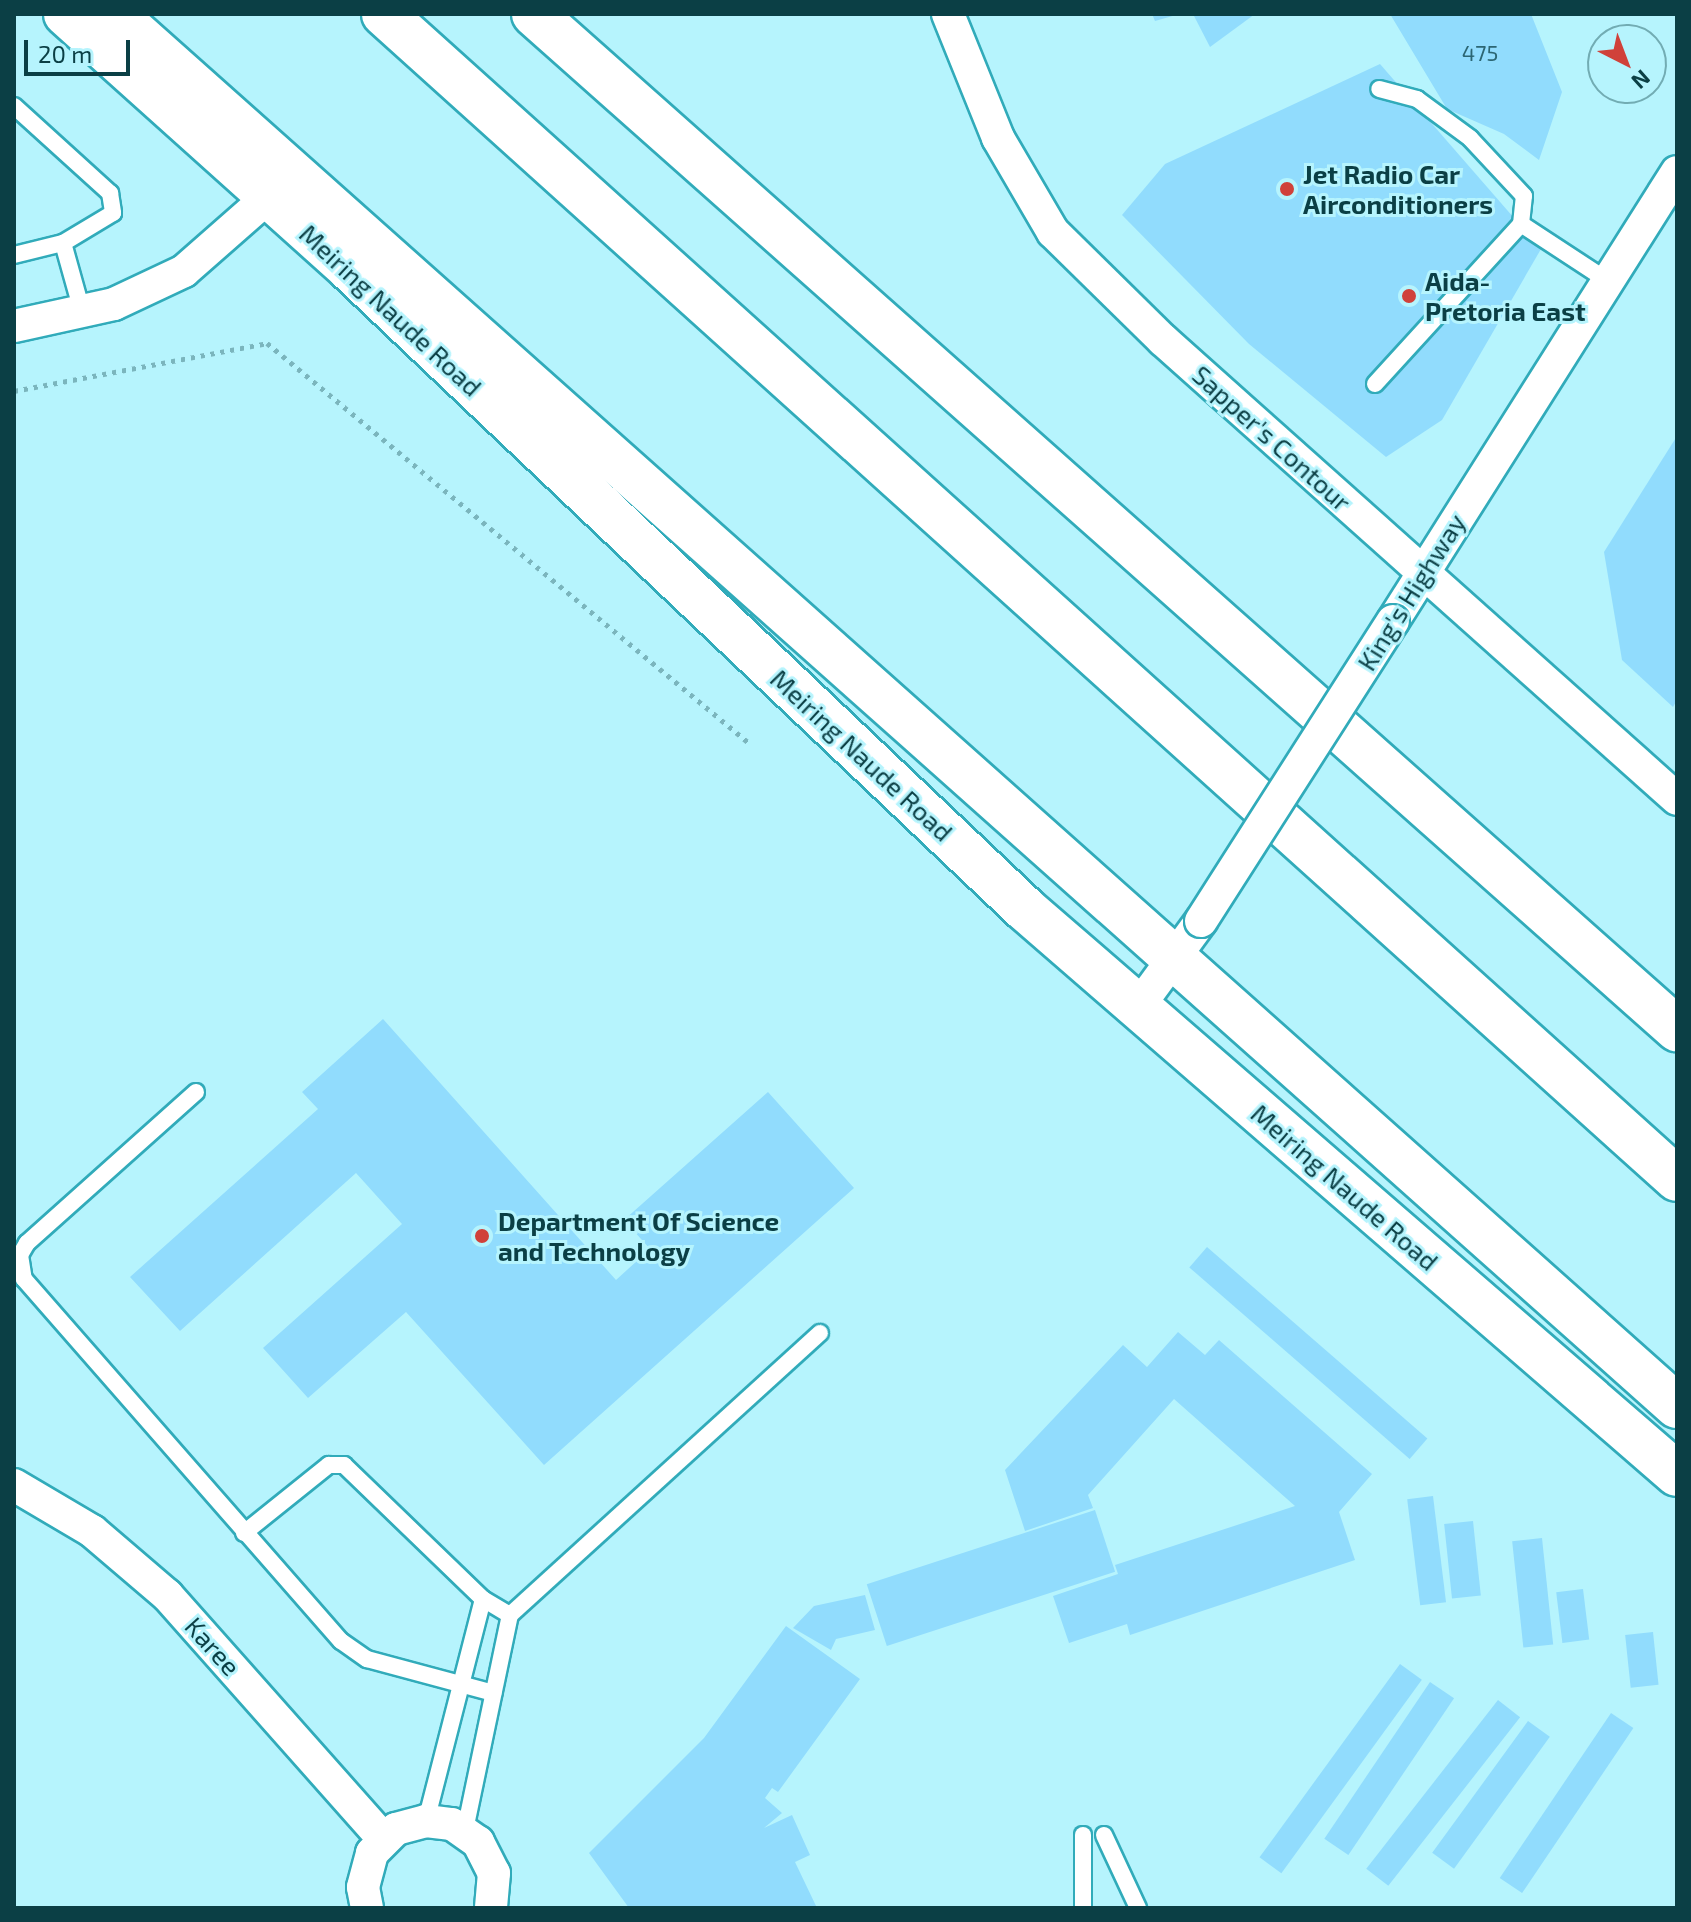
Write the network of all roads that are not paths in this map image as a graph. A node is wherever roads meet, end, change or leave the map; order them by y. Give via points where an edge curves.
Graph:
1 (66, 14) edge
2 (114, 14) edge
3 (384, 14) edge
4 (534, 14) edge
5 (948, 14) edge
6 (1379, 89) dead end
7 (14, 106) edge
8 (1677, 172) edge
9 (282, 185) junction
10 (1521, 224) junction
11 (63, 243) junction
12 (14, 255) edge
13 (1608, 281) junction
14 (82, 311) junction
15 (14, 326) edge
16 (1375, 384) dead end
17 (1423, 574) junction
18 (1677, 799) edge
19 (1173, 957) junction
20 (1138, 1007) junction
21 (1677, 1029) edge
22 (196, 1092) dead end
23 (1677, 1179) edge
24 (820, 1333) dead end
25 (1677, 1406) edge
26 (1677, 1474) edge
27 (14, 1485) edge
28 (244, 1533) junction
29 (483, 1599) junction
30 (510, 1615) junction
31 (460, 1689) junction
32 (494, 1693) junction
33 (426, 1821) junction
34 (465, 1830) junction
35 (1083, 1835) dead end
36 (1104, 1835) dead end
37 (384, 1839) junction
38 (365, 1898) edge
39 (497, 1902) edge
40 (337, 1908) edge
41 (1083, 1908) edge
42 (1138, 1908) edge

1 - 9 main road, Meiring Naude Road
2 - 9 main road, Meiring Naude Road
3 - 23 main road
4 - 21 main road
5 - 17 street, Sapper's Contour via 998,138 1053,232
6 - 10 lane via 1417,99 1470,138 1524,196
7 - 11 lane via 110,193 113,213
8 - 13 street, King's Highway
9 - 14 street via 184,271
9 - 19 main road, Meiring Naude Road
9 - 20 main road, Meiring Naude Road
10 - 13 lane
10 - 16 lane
11 - 12 lane
11 - 14 lane
13 - 17 street, King's Highway
14 - 15 street
17 - 18 street, Sapper's Contour
17 - 19 street, King's Highway, bridge
19 - 20 street, King's Highway
19 - 25 main road, Meiring Naude Road
20 - 26 main road, Meiring Naude Road
22 - 28 lane via 27,1243 19,1266
24 - 30 lane
27 - 37 street, Karee via 92,1531 167,1595
28 - 29 lane via 329,1465 344,1465
28 - 31 lane via 351,1649
29 - 30 lane
29 - 31 lane
30 - 32 lane
31 - 32 lane
31 - 33 lane
32 - 34 lane
33 - 34 street
33 - 37 street
34 - 39 street via 488,1857
35 - 41 lane
36 - 42 lane
37 - 38 street
38 - 40 street

